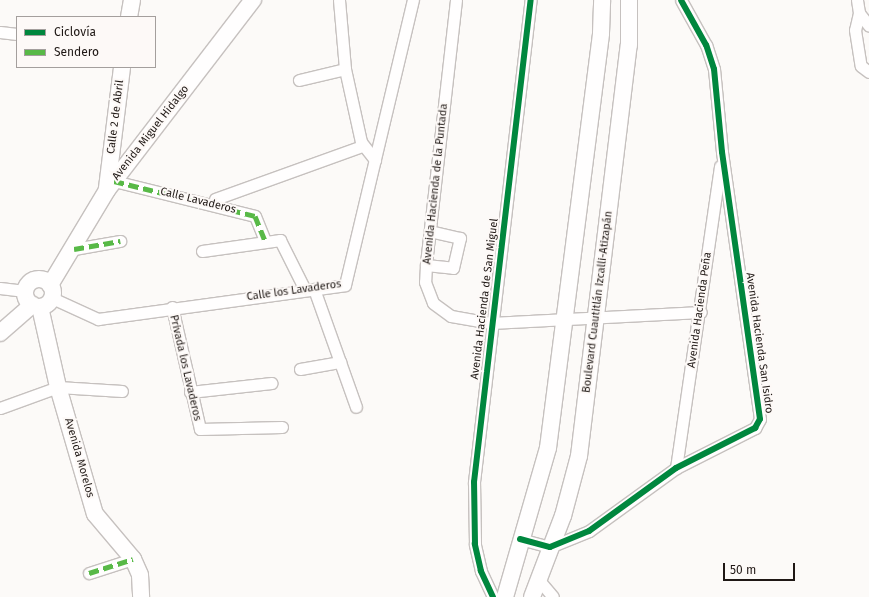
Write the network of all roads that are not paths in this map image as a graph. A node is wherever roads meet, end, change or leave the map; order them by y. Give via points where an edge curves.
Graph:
1 (132, 0) edge
2 (253, 0) edge
3 (339, 0) edge
4 (413, 0) edge
5 (456, 0) edge
6 (531, 0) edge
7 (602, 0) edge
8 (629, 0) edge
9 (681, 0) edge
10 (857, 0) edge
11 (859, 13) junction
12 (129, 16) edge
13 (869, 26) edge
14 (0, 32) edge
15 (16, 34) edge
16 (122, 68) edge
17 (345, 69) junction
18 (869, 72) edge
19 (299, 80) dead end
20 (362, 146) junction
21 (722, 152) junction
22 (375, 160) junction
23 (113, 178) junction
24 (215, 199) dead end
25 (430, 231) junction
26 (120, 241) dead end
27 (265, 241) junction
28 (74, 249) junction
29 (202, 251) dead end
30 (426, 265) junction
31 (0, 288) edge
32 (309, 289) junction
33 (39, 295) junction
34 (172, 307) junction
35 (701, 312) junction
36 (596, 320) junction
37 (566, 321) junction
38 (491, 323) junction
39 (0, 333) edge
40 (340, 362) junction
41 (300, 369) dead end
42 (272, 383) dead end
43 (58, 387) junction
44 (122, 391) dead end
45 (190, 392) junction
46 (356, 407) dead end
47 (0, 408) edge
48 (282, 427) dead end
49 (676, 468) junction
50 (520, 539) junction
51 (550, 548) junction
52 (133, 559) junction
53 (89, 574) dead end
54 (538, 579) junction
55 (141, 597) edge
56 (493, 597) edge
57 (505, 597) edge
58 (532, 597) edge
59 (553, 597) edge

1 - 12 main road
2 - 23 main road, Avenida Miguel Hidalgo
3 - 17 street
4 - 22 street, Calle los Lavaderos
5 - 25 street, Avenida Hacienda de la Puntada
6 - 38 street, Avenida Hacienda de San Miguel
7 - 37 main road
8 - 36 main road, Boulevard Cuautitlán Izcalli-Atizapán via 628,45
9 - 21 street, Avenida Hacienda San Isidro via 706,45 714,69
10 - 11 street
11 - 13 street
11 - 18 street via 855,30 858,52 861,66
14 - 15 street
16 - 23 main road, Calle 2 de Abril
17 - 19 street
17 - 20 street
20 - 22 street
20 - 24 street
21 - 35 street, Avenida Hacienda Peña
21 - 49 street, Avenida Hacienda San Isidro via 760,419 755,428
22 - 32 street, Calle los Lavaderos via 348,282 342,286
23 - 27 street, Calle Lavaderos via 255,216
23 - 28 main road, Avenida Miguel Hidalgo
25 - 30 street, Avenida Hacienda de la Puntada
25 - 30 street via 460,238 453,268
26 - 28 street
27 - 29 street
27 - 32 street via 280,240
28 - 33 main road, Avenida Miguel Hidalgo
30 - 38 street, Avenida Hacienda de la Puntada via 428,292 441,311 461,319
31 - 33 street, Calle los Lavaderos
32 - 34 street, Calle los Lavaderos
32 - 40 street
33 - 34 street, Calle los Lavaderos via 93,318
33 - 39 main road, Avenida Miguel Hidalgo
33 - 43 main road, Avenida Morelos
34 - 45 street, Privada los Lavaderos
35 - 36 street, Avenida Hacienda de la Puntada
35 - 49 street, Avenida Hacienda Peña
36 - 37 street, Avenida Hacienda de la Puntada
36 - 51 main road, Boulevard Cuautitlán Izcalli-Atizapán via 579,456 563,516
37 - 38 street, Avenida Hacienda de la Puntada
37 - 50 main road via 546,455
38 - 56 street, Avenida Hacienda de San Miguel via 474,515 481,571
40 - 41 street
40 - 46 street
42 - 45 street
43 - 44 street
43 - 47 street via 22,403
43 - 52 main road, Avenida Morelos via 95,514
45 - 48 street, Privada los Lavaderos via 200,429
49 - 51 street, Avenida Hacienda San Isidro via 589,531
50 - 51 street
50 - 57 main road
51 - 54 main road, Boulevard Cuautitlán Izcalli-Atizapán
52 - 53 street
52 - 55 main road, Avenida Morelos via 140,575
54 - 58 main road, Boulevard Cuautitlán Izcalli-Atizapán
54 - 59 street

